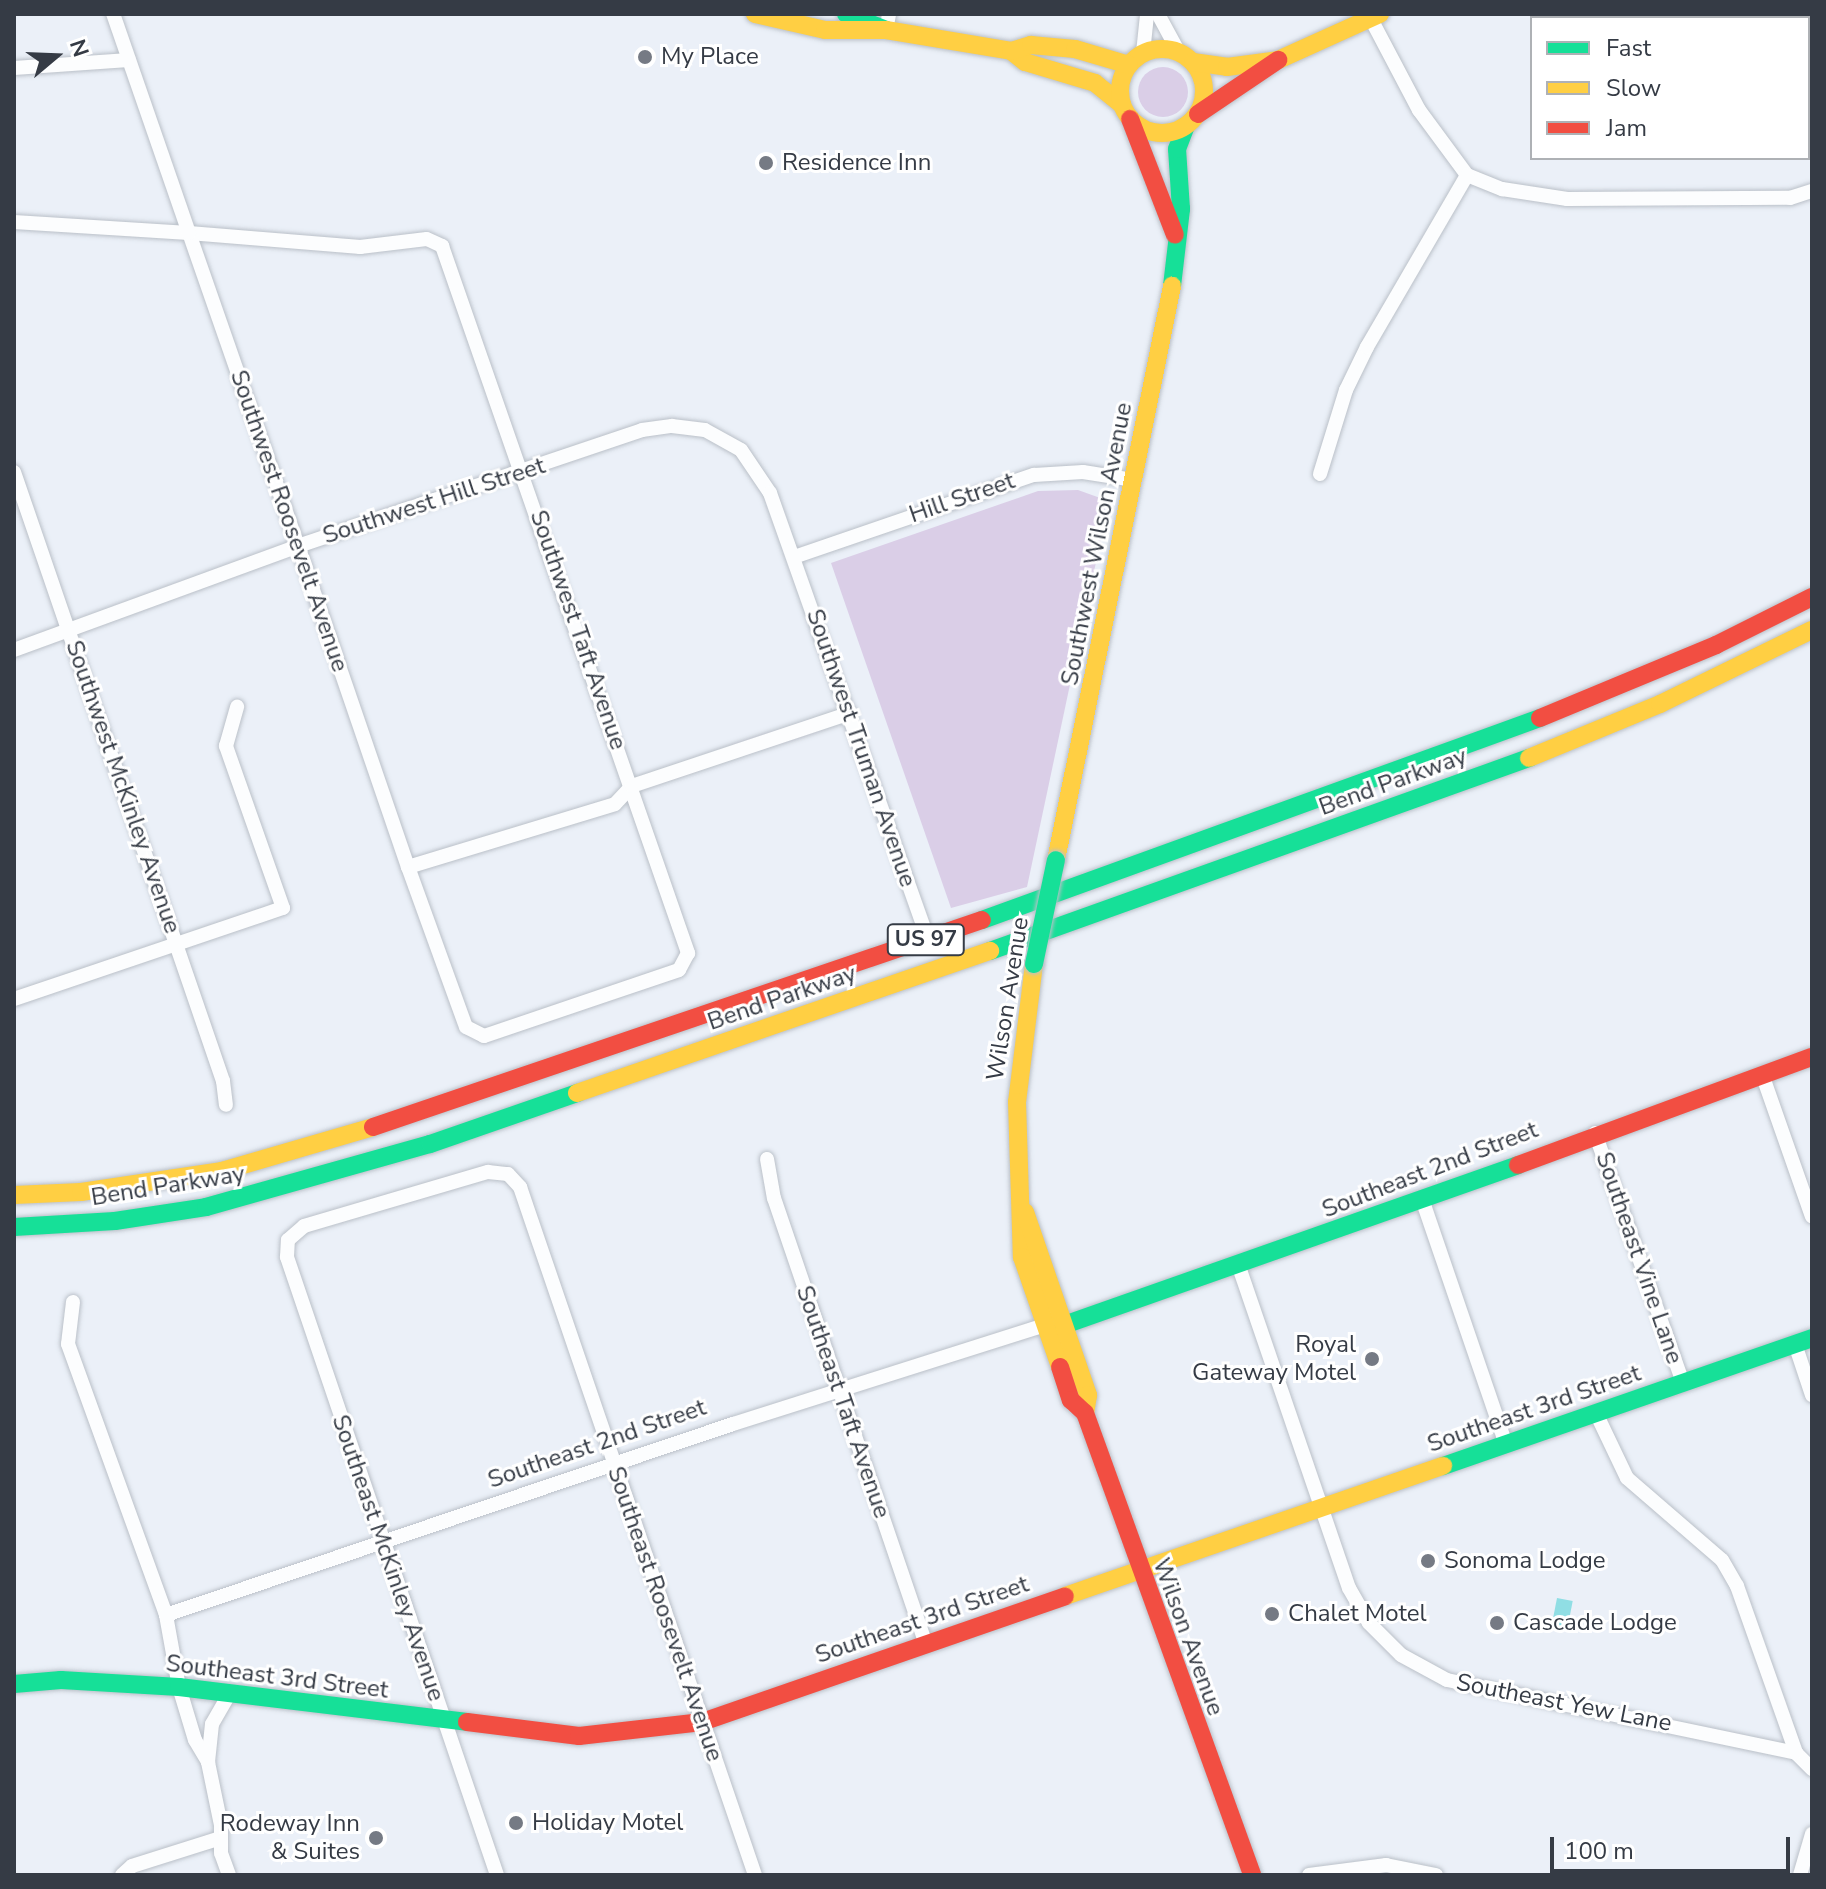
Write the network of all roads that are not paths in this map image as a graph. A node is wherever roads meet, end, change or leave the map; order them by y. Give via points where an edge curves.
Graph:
1 (113, 14) edge
2 (755, 14) edge
3 (846, 14) edge
4 (1147, 14) edge
5 (1158, 14) edge
6 (1376, 17) edge
7 (888, 22) edge
8 (1011, 51) junction
9 (1185, 56) junction
10 (1136, 59) junction
11 (129, 60) junction
12 (1278, 60) junction
13 (14, 68) edge
14 (1126, 111) junction
15 (1192, 120) junction
16 (1467, 175) junction
17 (1812, 191) edge
18 (14, 222) edge
19 (189, 233) junction
20 (1175, 235) junction
21 (14, 472) edge
22 (523, 472) junction
23 (1320, 474) dead end
24 (1134, 480) junction
25 (298, 546) junction
26 (794, 557) junction
27 (1812, 597) edge
28 (68, 630) junction
29 (1812, 630) edge
30 (14, 650) edge
31 (237, 707) dead end
32 (850, 713) junction
33 (632, 786) junction
34 (1056, 860) joint
35 (408, 867) junction
36 (928, 939) junction
37 (176, 943) junction
38 (14, 999) edge
39 (466, 1027) joint
40 (1812, 1057) edge
41 (1762, 1074) junction
42 (226, 1105) dead end
43 (1595, 1133) junction
44 (767, 1159) dead end
45 (14, 1195) edge
46 (1018, 1195) junction
47 (1422, 1199) junction
48 (1812, 1217) edge
49 (115, 1221) junction
50 (14, 1227) edge
51 (288, 1240) joint
52 (14, 1242) edge
53 (1239, 1267) junction
54 (73, 1302) dead end
55 (1054, 1325) junction
56 (1803, 1341) edge
57 (1683, 1383) junction
58 (838, 1391) junction
59 (1812, 1395) edge
60 (1596, 1413) junction
61 (1506, 1444) junction
62 (614, 1464) junction
63 (1322, 1508) junction
64 (381, 1542) junction
65 (1139, 1571) junction
66 (166, 1615) junction
67 (926, 1644) junction
68 (14, 1684) edge
69 (179, 1687) junction
70 (230, 1693) junction
71 (702, 1722) junction
72 (444, 1723) junction
73 (1796, 1753) junction
74 (208, 1762) junction
75 (1812, 1769) edge
76 (1812, 1834) edge
77 (221, 1838) junction
78 (127, 1871) edge
79 (107, 1875) edge
80 (229, 1875) edge
81 (497, 1875) edge
82 (755, 1875) edge
83 (1252, 1875) edge
84 (1309, 1875) edge
85 (1436, 1875) edge
86 (1800, 1875) edge

1 - 11 street, Southwest Roosevelt Avenue
2 - 7 main road via 859,34
3 - 7 main road
4 - 10 street
5 - 9 street
6 - 12 main road
6 - 16 street via 1419,110
7 - 8 main road
8 - 10 main road via 1031,45
8 - 14 main road via 1025,62 1095,83
9 - 10 main road
9 - 12 main road via 1227,67
9 - 15 main road via 1205,87
10 - 14 main road via 1120,91
11 - 13 street
11 - 19 street, Southwest Roosevelt Avenue
12 - 15 main road
14 - 15 main road via 1163,133
14 - 20 main road, Southwest Wilson Avenue
15 - 20 main road, Southwest Wilson Avenue via 1177,149 1181,209
16 - 17 street via 1502,189 1567,199 1790,198
16 - 23 street via 1367,347 1346,390
18 - 19 street
19 - 22 street, Southwest Taft Avenue via 360,247 427,239 442,246
19 - 25 street, Southwest Roosevelt Avenue
20 - 24 main road, Southwest Wilson Avenue via 1175,273
21 - 28 street, Southwest McKinley Avenue
22 - 25 street, Southwest Hill Street
22 - 26 street, Southwest Hill Street via 653,428 705,430 733,443 755,466
22 - 33 street, Southwest Taft Avenue
24 - 26 street, Hill Street via 1083,472 1034,475
24 - 34 main road, Southwest Wilson Avenue
25 - 28 street, Southwest Hill Street
25 - 35 street, Southwest Roosevelt Avenue
26 - 32 street, Southwest Truman Avenue
27 - 36 main road, Bend Parkway / US 97 via 1716,645 1528,724
28 - 30 street, Southwest Hill Street
28 - 37 street, Southwest McKinley Avenue
29 - 49 main road, Bend Parkway / US 97 via 1566,744 1009,945 376,1162 256,1196
31 - 37 street via 226,746 283,908
32 - 33 street
32 - 36 street, Southwest Truman Avenue
33 - 35 street via 615,804
33 - 39 street, Southwest Taft Avenue via 688,953 679,970 484,1036
34 - 46 main road, Wilson Avenue, bridge via 1019,1064
35 - 39 street, Southwest Roosevelt Avenue
36 - 45 main road, Bend Parkway / US 97 via 301,1150 140,1185
37 - 38 street
37 - 42 street, Southwest McKinley Avenue via 223,1081
40 - 41 main road, Southeast 2nd Street
41 - 43 main road, Southeast 2nd Street
41 - 48 street
43 - 47 main road, Southeast 2nd Street
43 - 57 street, Southeast Vine Lane
44 - 58 street, Southeast Taft Avenue via 774,1198
46 - 55 main road, Wilson Avenue
46 - 55 main road, Wilson Avenue via 1018,1218
47 - 53 main road, Southeast 2nd Street
47 - 61 street
49 - 50 main road, Bend Parkway / US 97
49 - 52 main road
51 - 62 street, Southeast Roosevelt Avenue via 304,1226 488,1172 508,1174 520,1187
51 - 64 street, Southeast McKinley Avenue via 287,1257
53 - 55 main road, Southeast 2nd Street
53 - 63 street, Southeast Yew Lane
54 - 66 street via 68,1344
55 - 58 street, Southeast 2nd Street
55 - 65 main road, Wilson Avenue via 1088,1395 1085,1413
56 - 57 main road, Southeast 3rd Street
56 - 59 street
57 - 60 main road, Southeast 3rd Street
58 - 62 street, Southeast 2nd Street
58 - 67 street, Southeast Taft Avenue
60 - 61 main road, Southeast 3rd Street
60 - 73 street via 1627,1478 1722,1560
61 - 63 main road, Southeast 3rd Street
62 - 64 street, Southeast 2nd Street
62 - 71 street, Southeast Roosevelt Avenue
63 - 65 main road, Southeast 3rd Street
63 - 73 street, Southeast Yew Lane via 1349,1588 1369,1623 1401,1655 1430,1674
64 - 66 street, Southeast 2nd Street
64 - 72 street, Southeast McKinley Avenue
65 - 67 main road, Southeast 3rd Street
65 - 83 main road, Wilson Avenue
66 - 69 street
67 - 71 main road, Southeast 3rd Street
68 - 69 main road, Southeast 3rd Street via 61,1680
69 - 70 main road, Southeast 3rd Street
69 - 74 street via 195,1740
70 - 72 main road, Southeast 3rd Street
70 - 74 street via 212,1724
71 - 72 main road, Southeast 3rd Street via 579,1736
71 - 82 street, Southeast Roosevelt Avenue
72 - 81 street, Southeast McKinley Avenue
73 - 75 street
74 - 77 street
76 - 86 street
77 - 78 street
77 - 80 street
78 - 79 street
84 - 85 street via 1386,1865

